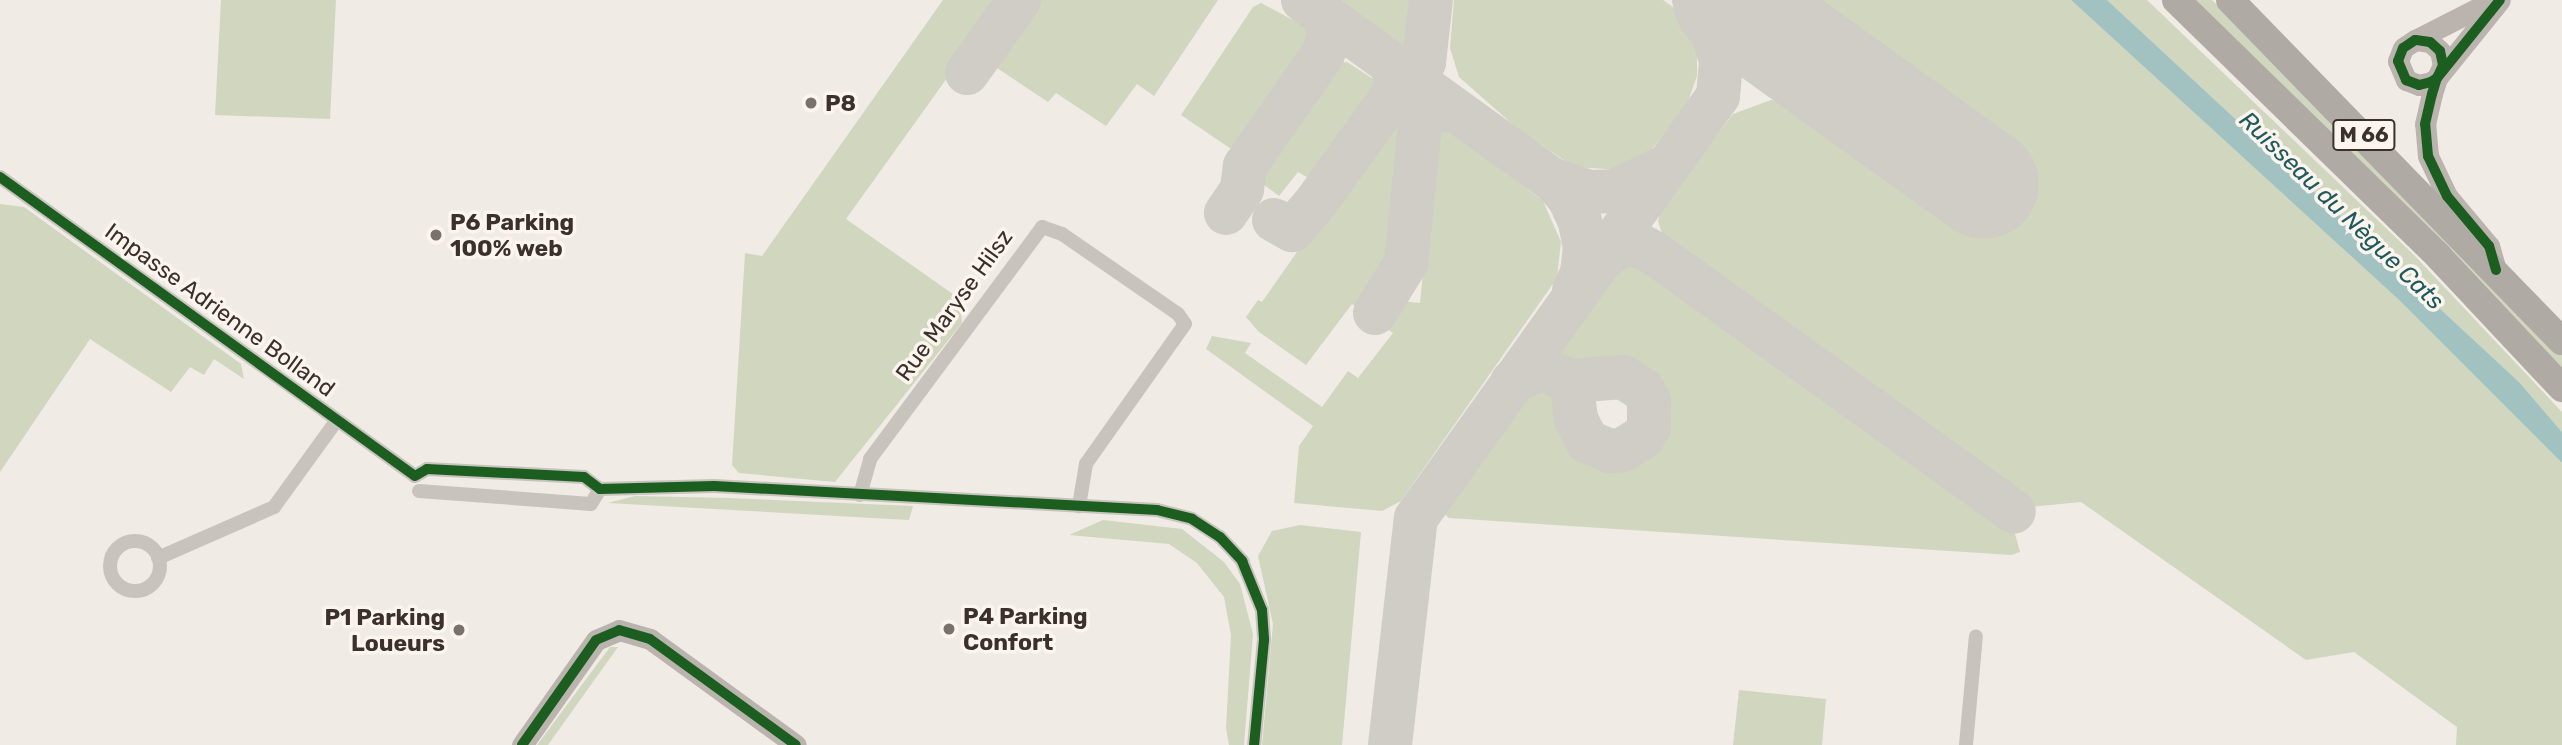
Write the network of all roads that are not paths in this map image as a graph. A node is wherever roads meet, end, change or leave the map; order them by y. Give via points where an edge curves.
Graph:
1 (2176, 0) edge
2 (2230, 0) edge
3 (2494, 0) edge
4 (2500, 0) edge
5 (2415, 40) junction
6 (2437, 78) junction
7 (0, 177) edge
8 (2496, 270) junction
9 (2562, 341) edge
10 (2562, 388) edge
11 (337, 420) junction
12 (600, 489) junction
13 (419, 491) dead end
14 (860, 495) junction
15 (1079, 506) junction
16 (158, 558) dead end
17 (1976, 636) dead end
18 (522, 745) edge
19 (796, 745) edge
20 (1254, 745) edge
21 (1965, 745) edge

1 - 10 highway, M 66 via 2439,257
2 - 8 highway, M 66
3 - 5 street
4 - 6 street
5 - 6 street via 2430,42 2440,51 2443,65
5 - 6 street via 2399,54 2401,75 2419,85
6 - 8 street, M 66 via 2426,124 2428,156 2447,196 2489,246
7 - 11 street, Impasse Adrienne Bolland
8 - 9 highway, M 66
11 - 12 street, Impasse Adrienne Bolland via 415,476 427,469 584,477
11 - 16 street via 274,507
12 - 13 street via 591,504
12 - 14 street via 669,484
14 - 15 street
14 - 15 street, Rue Maryse Hilsz via 870,459 1042,227 1062,234 1157,299 1185,324 1086,464
15 - 20 street via 1157,510 1192,519 1220,537 1241,561 1262,610 1264,640
17 - 21 street
18 - 19 street via 596,640 619,631 650,639

